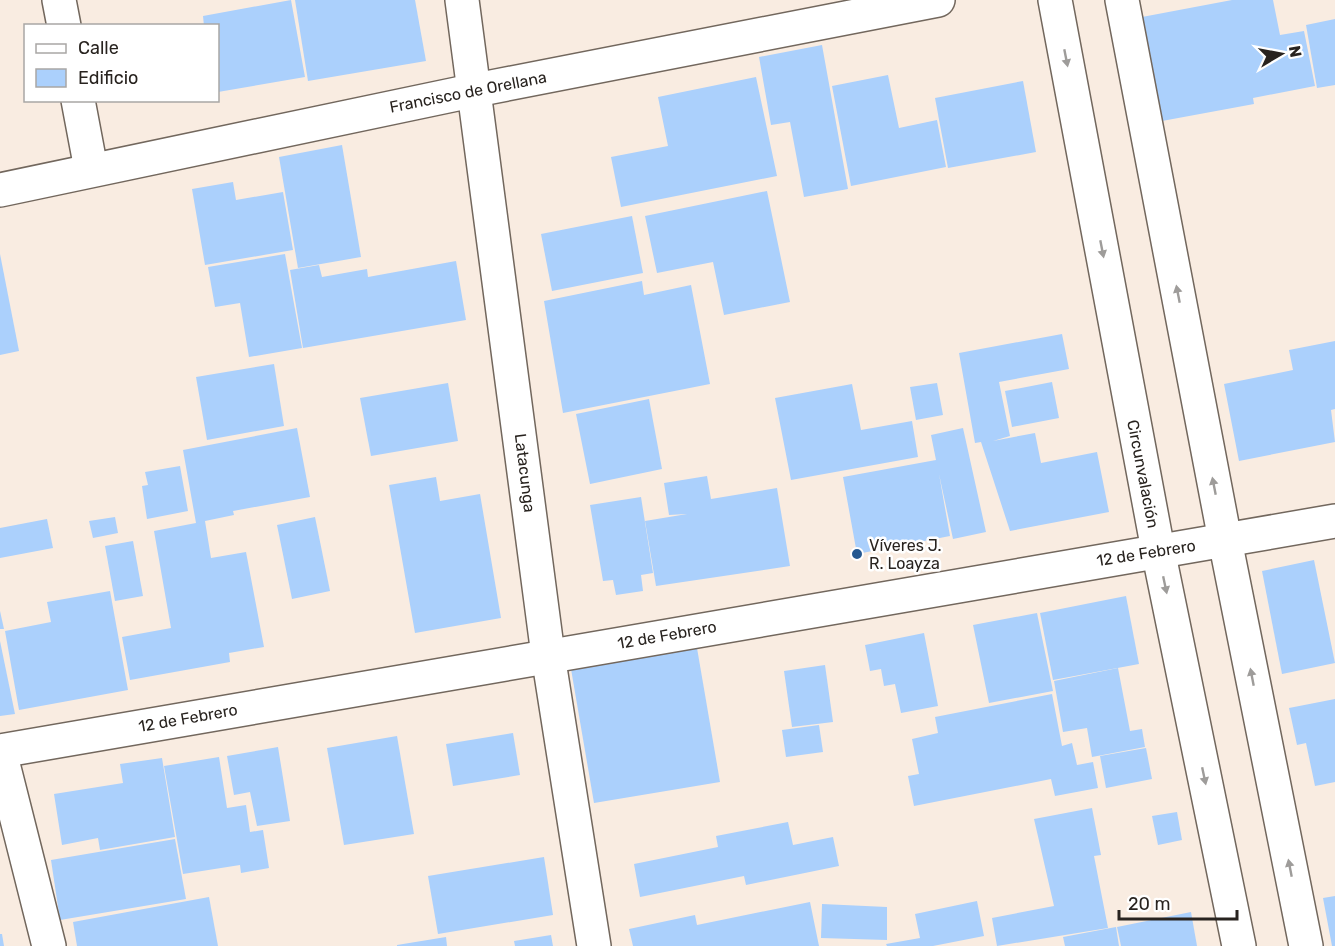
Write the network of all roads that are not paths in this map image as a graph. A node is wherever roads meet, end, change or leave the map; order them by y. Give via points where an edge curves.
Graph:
1 (59, 0) edge
2 (462, 0) edge
3 (938, 0) edge
4 (1055, 0) edge
5 (1122, 0) edge
6 (64, 24) edge
7 (476, 90) junction
8 (78, 102) edge
9 (91, 169) junction
10 (0, 190) edge
11 (1335, 521) edge
12 (1225, 540) junction
13 (1158, 550) junction
14 (548, 655) junction
15 (0, 751) edge
16 (49, 946) edge
17 (594, 946) edge
18 (1239, 946) edge
19 (1306, 946) edge

1 - 6 street
2 - 7 street, Latacunga
3 - 7 street, Francisco de Orellana
4 -> 13 street, Circunvalación
12 -> 5 street
7 - 9 street, Francisco de Orellana
7 - 14 street, Latacunga
8 - 9 street
9 - 10 street, Francisco de Orellana
11 - 12 street, 12 de Febrero
12 - 13 street, 12 de Febrero
19 -> 12 street
13 - 14 street, 12 de Febrero
13 -> 18 street, Circunvalación
14 - 15 street, 12 de Febrero
14 - 17 street, Latacunga
15 - 16 street

